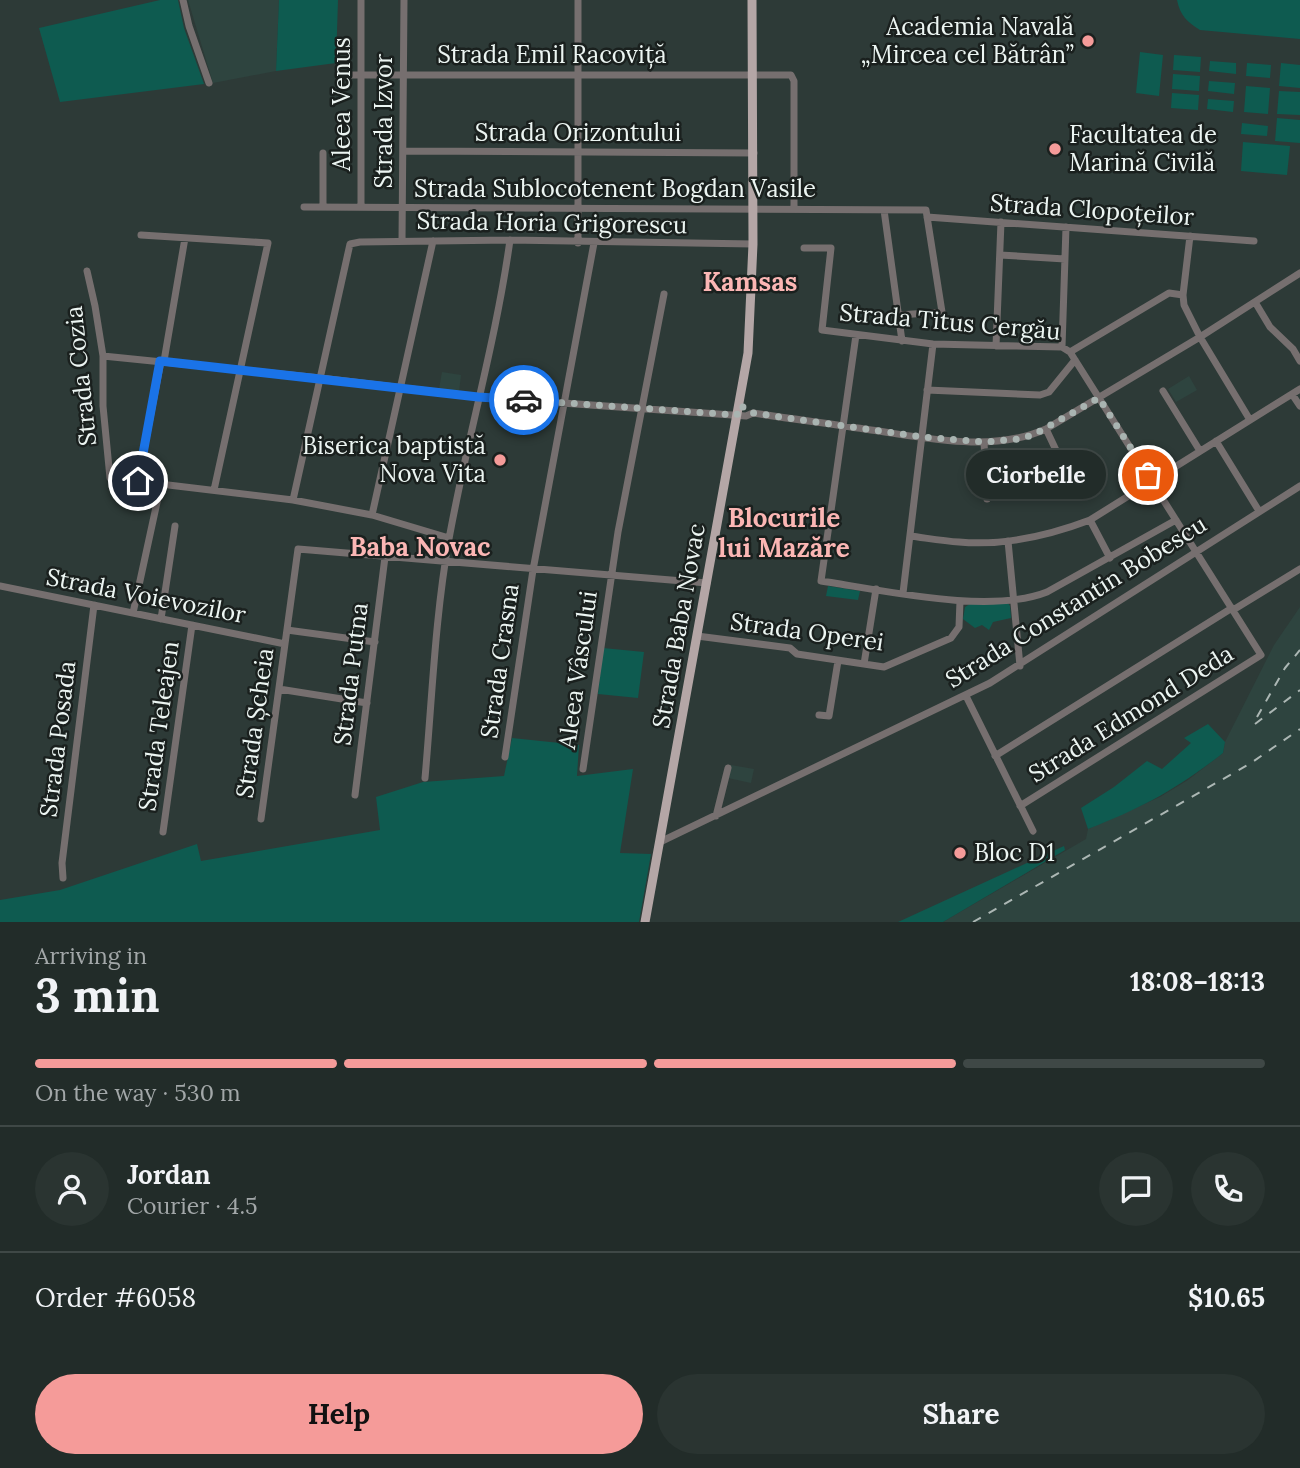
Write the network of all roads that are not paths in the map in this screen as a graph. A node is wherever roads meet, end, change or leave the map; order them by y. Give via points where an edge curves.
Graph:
1 (183, 0) edge
2 (362, 0) edge
3 (404, 0) edge
4 (578, 0) edge
5 (752, 0) edge
6 (404, 74) junction
7 (351, 75) dead end
8 (361, 75) junction
9 (578, 75) junction
10 (753, 75) junction
11 (209, 83) dead end
12 (403, 152) junction
13 (578, 152) junction
14 (323, 153) dead end
15 (754, 153) junction
16 (304, 207) dead end
17 (323, 207) junction
18 (361, 207) junction
19 (403, 207) junction
20 (578, 208) junction
21 (754, 208) junction
22 (794, 209) junction
23 (884, 210) junction
24 (926, 214) junction
25 (1001, 222) junction
26 (1066, 227) junction
27 (141, 235) dead end
28 (1190, 236) junction
29 (185, 238) junction
30 (510, 240) junction
31 (402, 241) junction
32 (433, 241) junction
33 (1254, 241) dead end
34 (578, 243) junction
35 (594, 243) junction
36 (754, 244) junction
37 (804, 248) dead end
38 (1000, 255) junction
39 (1065, 259) junction
40 (87, 271) dead end
41 (1300, 273) edge
42 (664, 294) dead end
43 (1183, 295) junction
44 (1255, 302) junction
45 (899, 315) junction
46 (856, 335) junction
47 (1200, 337) junction
48 (902, 341) junction
49 (933, 345) junction
50 (996, 346) junction
51 (1062, 347) junction
52 (1070, 352) junction
53 (103, 356) junction
54 (1075, 360) junction
55 (162, 361) junction
56 (1300, 361) edge
57 (241, 370) junction
58 (321, 378) junction
59 (400, 388) junction
60 (1300, 389) edge
61 (927, 390) junction
62 (1163, 391) dead end
63 (1292, 394) junction
64 (478, 397) junction
65 (1099, 398) junction
66 (563, 402) junction
67 (1300, 406) edge
68 (642, 408) junction
69 (738, 411) junction
70 (1250, 420) junction
71 (843, 426) junction
72 (1046, 429) junction
73 (922, 437) junction
74 (984, 442) junction
75 (1216, 442) junction
76 (1200, 451) junction
77 (138, 481) junction
78 (1152, 481) junction
79 (161, 484) junction
80 (1073, 486) dead end
81 (1300, 486) edge
82 (214, 490) junction
83 (987, 499) dead end
84 (293, 500) junction
85 (1259, 511) junction
86 (372, 515) junction
87 (1090, 520) junction
88 (1176, 520) junction
89 (176, 526) dead end
90 (910, 536) junction
91 (449, 538) junction
92 (1008, 541) junction
93 (1196, 551) junction
94 (385, 557) junction
95 (1110, 558) junction
96 (445, 563) junction
97 (1300, 569) edge
98 (533, 570) junction
99 (611, 576) junction
100 (707, 583) junction
101 (0, 586) edge
102 (876, 589) junction
103 (903, 593) junction
104 (1013, 600) junction
105 (960, 601) junction
106 (94, 605) junction
107 (1232, 609) junction
108 (132, 613) junction
109 (161, 619) junction
110 (192, 625) junction
111 (287, 630) junction
112 (697, 636) junction
113 (375, 642) junction
114 (285, 644) junction
115 (838, 660) junction
116 (864, 664) junction
117 (1020, 666) junction
118 (279, 689) junction
119 (966, 696) junction
120 (368, 704) junction
121 (819, 715) dead end
122 (995, 756) junction
123 (505, 757) dead end
124 (727, 768) dead end
125 (583, 769) dead end
126 (425, 778) dead end
127 (355, 795) dead end
128 (1020, 806) junction
129 (716, 816) junction
130 (261, 818) dead end
131 (1033, 831) dead end
132 (163, 832) dead end
133 (660, 842) junction
134 (63, 878) dead end
135 (645, 922) edge

1 - 11 street
2 - 8 street, Aleea Venus
3 - 6 street, Strada Izvor
4 - 9 street
5 - 10 main road, Strada Baba Novac
6 - 8 street, Strada Emil Racoviță
6 - 9 street, Strada Emil Racoviță
6 - 12 street, Strada Izvor
7 - 8 street, Strada Emil Racoviță
8 - 18 street, Aleea Venus
9 - 10 street, Strada Emil Racoviță
9 - 13 street
10 - 15 main road, Strada Baba Novac
10 - 22 street, Strada Emil Racoviță via 793,78
12 - 13 street, Strada Orizontului
12 - 19 street, Strada Izvor
13 - 15 street, Strada Orizontului
13 - 20 street
14 - 17 street
15 - 21 main road, Strada Baba Novac
16 - 17 street, Strada Sublocotenent Bogdan Vasile
17 - 18 street, Strada Sublocotenent Bogdan Vasile
18 - 19 street, Strada Sublocotenent Bogdan Vasile
19 - 20 street, Strada Sublocotenent Bogdan Vasile
19 - 31 street, Strada Izvor
20 - 21 street, Strada Sublocotenent Bogdan Vasile
20 - 34 street
21 - 22 street, Strada Sublocotenent Bogdan Vasile
21 - 36 main road, Strada Baba Novac
22 - 23 street, Strada Sublocotenent Bogdan Vasile
23 - 24 street, Strada Sublocotenent Bogdan Vasile
23 - 45 street
24 - 25 street, Strada Clopoțeilor
24 - 45 street via 942,312
25 - 26 street, Strada Clopoțeilor
25 - 38 street
26 - 28 street, Strada Clopoțeilor
26 - 39 street
27 - 29 street
28 - 33 street, Strada Clopoțeilor
28 - 43 street
29 - 55 street
29 - 57 street via 268,243
30 - 32 street, Strada Horia Grigorescu
30 - 34 street, Strada Horia Grigorescu
30 - 64 street
31 - 32 street, Strada Horia Grigorescu
31 - 58 street, Strada Horia Grigorescu via 350,244
32 - 59 street
34 - 35 street, Strada Horia Grigorescu
35 - 36 street, Strada Horia Grigorescu
35 - 66 street, Strada Crasna
36 - 69 main road, Strada Baba Novac via 751,322
37 - 46 street, Strada Titus Cergău via 831,248 822,330
38 - 39 street
38 - 50 street
39 - 51 street
40 - 53 street, Strada Cozia
41 - 44 street
42 - 68 street, Aleea Vâscului
43 - 47 street
43 - 52 street, Strada Titus Cergău via 1169,293
44 - 47 street
44 - 56 street
45 - 48 street
46 - 48 street, Strada Titus Cergău
46 - 71 street
47 - 65 street
47 - 70 street
48 - 49 street, Strada Titus Cergău
49 - 50 street, Strada Titus Cergău
49 - 61 street
50 - 51 street, Strada Titus Cergău
51 - 52 street, Strada Titus Cergău
52 - 54 street
53 - 55 street
53 - 77 street, Strada Cozia via 110,478
54 - 61 street via 1049,392 1040,395
54 - 65 street
55 - 57 street
55 - 77 street
57 - 58 street
57 - 82 street
58 - 59 street
58 - 84 street
59 - 64 street
59 - 86 street
60 - 63 street
61 - 73 street
62 - 76 street
63 - 67 street
63 - 70 street
64 - 66 street
64 - 91 street
65 - 72 street
65 - 78 street
66 - 68 street
66 - 98 street, Strada Crasna
68 - 69 street
68 - 99 street, Aleea Vâscului
69 - 71 street via 746,416 753,413
69 - 100 main road, Strada Baba Novac
70 - 75 street
71 - 73 street
71 - 102 street via 821,581
72 - 74 street via 1019,439
72 - 80 street
73 - 74 street
73 - 90 street
74 - 83 street
75 - 76 street
75 - 85 street
76 - 78 street
77 - 79 street
78 - 87 street
78 - 88 street
79 - 82 street
79 - 108 street
81 - 85 street, Strada Constantin Bobescu
82 - 84 street
84 - 86 street
85 - 93 street, Strada Constantin Bobescu
86 - 91 street
87 - 92 street
87 - 95 street
88 - 93 street
88 - 95 street
89 - 109 street
90 - 92 street
90 - 103 street
91 - 96 street
92 - 104 street
93 - 107 street
93 - 117 street, Strada Constantin Bobescu
94 - 96 street
94 - 111 street, Strada Șcheia via 298,549
94 - 113 street, Strada Putna
95 - 104 street via 1047,592
96 - 98 street
96 - 126 street
97 - 107 street
98 - 99 street
98 - 123 street, Strada Crasna
99 - 100 street
99 - 125 street, Aleea Vâscului
100 - 112 main road, Strada Baba Novac
101 - 106 street, Strada Voievozilor
102 - 103 street
102 - 116 street
103 - 105 street
104 - 105 street
104 - 117 street
105 - 116 street, Strada Operei via 959,627 951,638 884,667
106 - 108 street, Strada Voievozilor
106 - 134 street, Strada Posada
107 - 122 street
107 - 128 street, Strada Edmond Deda via 1261,655
108 - 109 street, Strada Voievozilor
109 - 110 street, Strada Voievozilor
110 - 114 street, Strada Voievozilor
110 - 132 street, Strada Teleajen
111 - 113 street
111 - 114 street, Strada Șcheia
112 - 115 street, Strada Operei
112 - 133 main road, Strada Baba Novac
113 - 120 street, Strada Putna
114 - 118 street, Strada Șcheia
115 - 116 street, Strada Operei
115 - 121 street via 829,716
117 - 119 street, Strada Constantin Bobescu
118 - 120 street
118 - 130 street, Strada Șcheia
119 - 122 street
119 - 129 street, Strada Constantin Bobescu
120 - 127 street, Strada Putna
122 - 128 street
124 - 129 street
128 - 131 street
129 - 133 street, Strada Constantin Bobescu
133 - 135 main road, Strada Baba Novac

